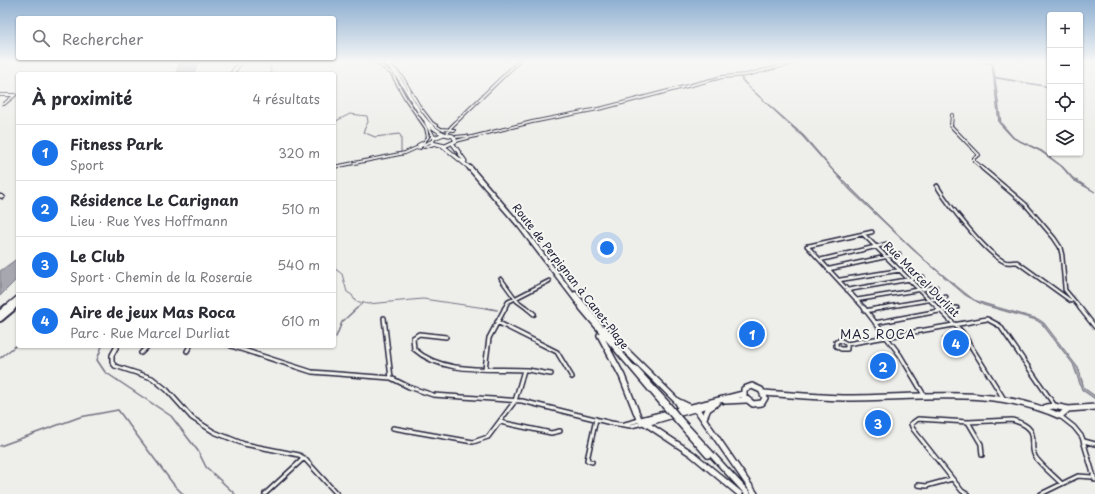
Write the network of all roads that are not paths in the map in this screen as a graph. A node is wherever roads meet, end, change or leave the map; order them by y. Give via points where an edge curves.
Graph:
1 (398, 85) edge
2 (402, 85) edge
3 (404, 85) edge
4 (406, 85) edge
5 (495, 85) edge
6 (691, 85) edge
7 (0, 95) edge
8 (4, 104) dead end
9 (952, 115) dead end
10 (455, 124) junction
11 (450, 130) junction
12 (454, 130) junction
13 (445, 134) junction
14 (455, 138) junction
15 (433, 139) junction
16 (434, 144) junction
17 (453, 144) junction
18 (443, 146) junction
19 (419, 148) junction
20 (336, 167) edge
21 (937, 186) dead end
22 (872, 232) dead end
23 (863, 234) junction
24 (887, 244) dead end
25 (878, 247) junction
26 (899, 254) dead end
27 (888, 256) junction
28 (820, 260) junction
29 (829, 269) junction
30 (901, 270) junction
31 (923, 277) dead end
32 (500, 279) dead end
33 (838, 280) junction
34 (911, 280) junction
35 (549, 281) dead end
36 (936, 287) dead end
37 (847, 290) junction
38 (920, 290) junction
39 (946, 297) dead end
40 (514, 298) junction
41 (856, 300) junction
42 (931, 300) junction
43 (16, 301) edge
44 (1073, 302) junction
45 (16, 305) edge
46 (957, 308) dead end
47 (865, 311) junction
48 (941, 311) junction
49 (589, 313) junction
50 (0, 314) edge
51 (534, 314) dead end
52 (0, 318) edge
53 (384, 318) dead end
54 (497, 322) junction
55 (874, 323) junction
56 (954, 324) junction
57 (596, 327) junction
58 (1095, 327) edge
59 (446, 337) dead end
60 (886, 337) junction
61 (847, 344) dead end
62 (116, 348) edge
63 (146, 348) edge
64 (189, 348) edge
65 (237, 348) edge
66 (187, 351) dead end
67 (141, 352) dead end
68 (484, 369) junction
69 (524, 370) junction
70 (551, 374) dead end
71 (572, 377) dead end
72 (392, 378) junction
73 (743, 394) junction
74 (764, 395) junction
75 (924, 395) junction
76 (1004, 399) junction
77 (746, 400) junction
78 (515, 401) junction
79 (677, 401) junction
80 (717, 403) junction
81 (666, 405) junction
82 (693, 407) junction
83 (1095, 408) edge
84 (1055, 409) junction
85 (678, 411) junction
86 (1064, 413) junction
87 (660, 415) junction
88 (596, 419) junction
89 (704, 419) junction
90 (656, 420) junction
91 (643, 421) junction
92 (500, 422) junction
93 (611, 422) junction
94 (680, 422) junction
95 (968, 422) junction
96 (653, 426) junction
97 (393, 428) dead end
98 (560, 431) dead end
99 (1084, 440) junction
100 (1095, 444) edge
101 (982, 455) dead end
102 (304, 458) junction
103 (592, 462) dead end
104 (952, 479) junction
105 (1094, 479) edge
106 (1061, 483) junction
107 (918, 485) dead end
108 (1047, 493) edge
109 (266, 494) edge
110 (337, 494) edge
111 (740, 494) edge
112 (745, 494) edge
113 (748, 494) edge
114 (755, 494) edge
115 (967, 494) edge
116 (1041, 494) edge

1 - 19 street via 426,128 428,137 418,145
2 - 15 main road via 430,129
3 - 13 main road via 423,116 437,131
4 - 11 street via 430,118 442,129
5 - 10 street
6 - 14 street via 603,108
7 - 8 street via 15,95
9 - 44 street via 951,126 979,155 974,161 1026,204 1060,247 1065,290
10 - 11 street
10 - 12 street
11 - 12 street
11 - 13 street
12 - 14 street
13 - 14 main road
13 - 15 main road
14 - 17 main road
15 - 16 main road
15 - 19 street
16 - 18 main road
16 - 19 street
17 - 18 main road
17 - 49 main road, Route de Perpignan à Canet-Plage via 521,225
18 - 57 main road, Route de Perpignan à Canet-Plage via 468,166 520,226
19 - 20 street
21 - 44 street via 982,243 998,259 1006,263 1017,262
22 - 23 street
23 - 25 street, Rue Marcel Durliat
23 - 28 street via 807,246
24 - 25 street
25 - 27 street, Rue Marcel Durliat
25 - 28 street
26 - 27 street
27 - 29 street
27 - 30 street, Rue Marcel Durliat
28 - 29 street
29 - 33 street
30 - 33 street
30 - 34 street, Rue Marcel Durliat
31 - 34 street
32 - 40 street
33 - 37 street
34 - 37 street
34 - 38 street, Rue Marcel Durliat
35 - 40 street
36 - 38 street
37 - 41 street
38 - 41 street
38 - 42 street, Rue Marcel Durliat
39 - 42 street
40 - 51 street
40 - 54 street via 508,302
41 - 47 street
42 - 47 street
42 - 48 street, Rue Marcel Durliat
43 - 50 highway
44 - 58 street
45 - 52 highway
46 - 48 street
47 - 55 street
48 - 55 street
48 - 56 street, Rue Marcel Durliat
49 - 79 main road
49 - 81 main road, Route de Perpignan à Canet-Plage
53 - 72 street
54 - 68 street via 489,338
54 - 71 street via 557,352
55 - 60 street
56 - 60 street
56 - 76 street, Rue Marcel Durliat via 962,332
56 - 84 street via 987,319 1000,326
57 - 81 main road, Route de Perpignan à Canet-Plage
57 - 91 main road
59 - 68 street via 419,334 413,338 412,344 422,357 437,362
60 - 61 street
60 - 75 street via 903,357
62 - 102 street via 111,357 116,366 150,376 166,389 180,407 206,428 229,439 298,454
63 - 67 street
64 - 66 street
65 - 72 street via 312,372
68 - 69 street
69 - 70 street
69 - 78 street
72 - 78 street via 433,395
73 - 74 main road via 744,389 750,386 759,388
73 - 77 main road
73 - 82 main road
74 - 75 main road via 849,398
74 - 77 main road via 762,403
75 - 76 main road
76 - 84 main road
77 - 80 main road
78 - 88 street
78 - 92 street
79 - 82 main road
79 - 85 main road via 680,406
80 - 82 main road
80 - 89 main road via 707,407
81 - 94 main road, Route de Perpignan à Canet-Plage, bridge
82 - 85 main road
82 - 89 main road
83 - 86 main road
84 - 86 main road
84 - 86 main road
85 - 87 main road
85 - 90 main road
86 - 99 street via 1067,421
87 - 90 main road
87 - 91 main road
88 - 93 street
88 - 103 street via 587,460
89 - 114 main road
90 - 91 main road
90 - 96 main road
91 - 93 street via 626,424
91 - 93 street via 631,426
91 - 96 main road
92 - 97 street via 488,437 473,442
92 - 98 street via 550,433
94 - 112 main road
94 - 113 main road
95 - 101 street via 981,444
95 - 104 street via 918,419 912,424 913,429
95 - 106 street via 1012,420 1025,425 1034,439 1036,458
96 - 111 main road
99 - 100 street
99 - 105 street via 1089,470
102 - 109 street
102 - 110 street
104 - 107 street via 926,486
104 - 115 street
105 - 106 street via 1078,476
106 - 108 street
108 - 116 street

